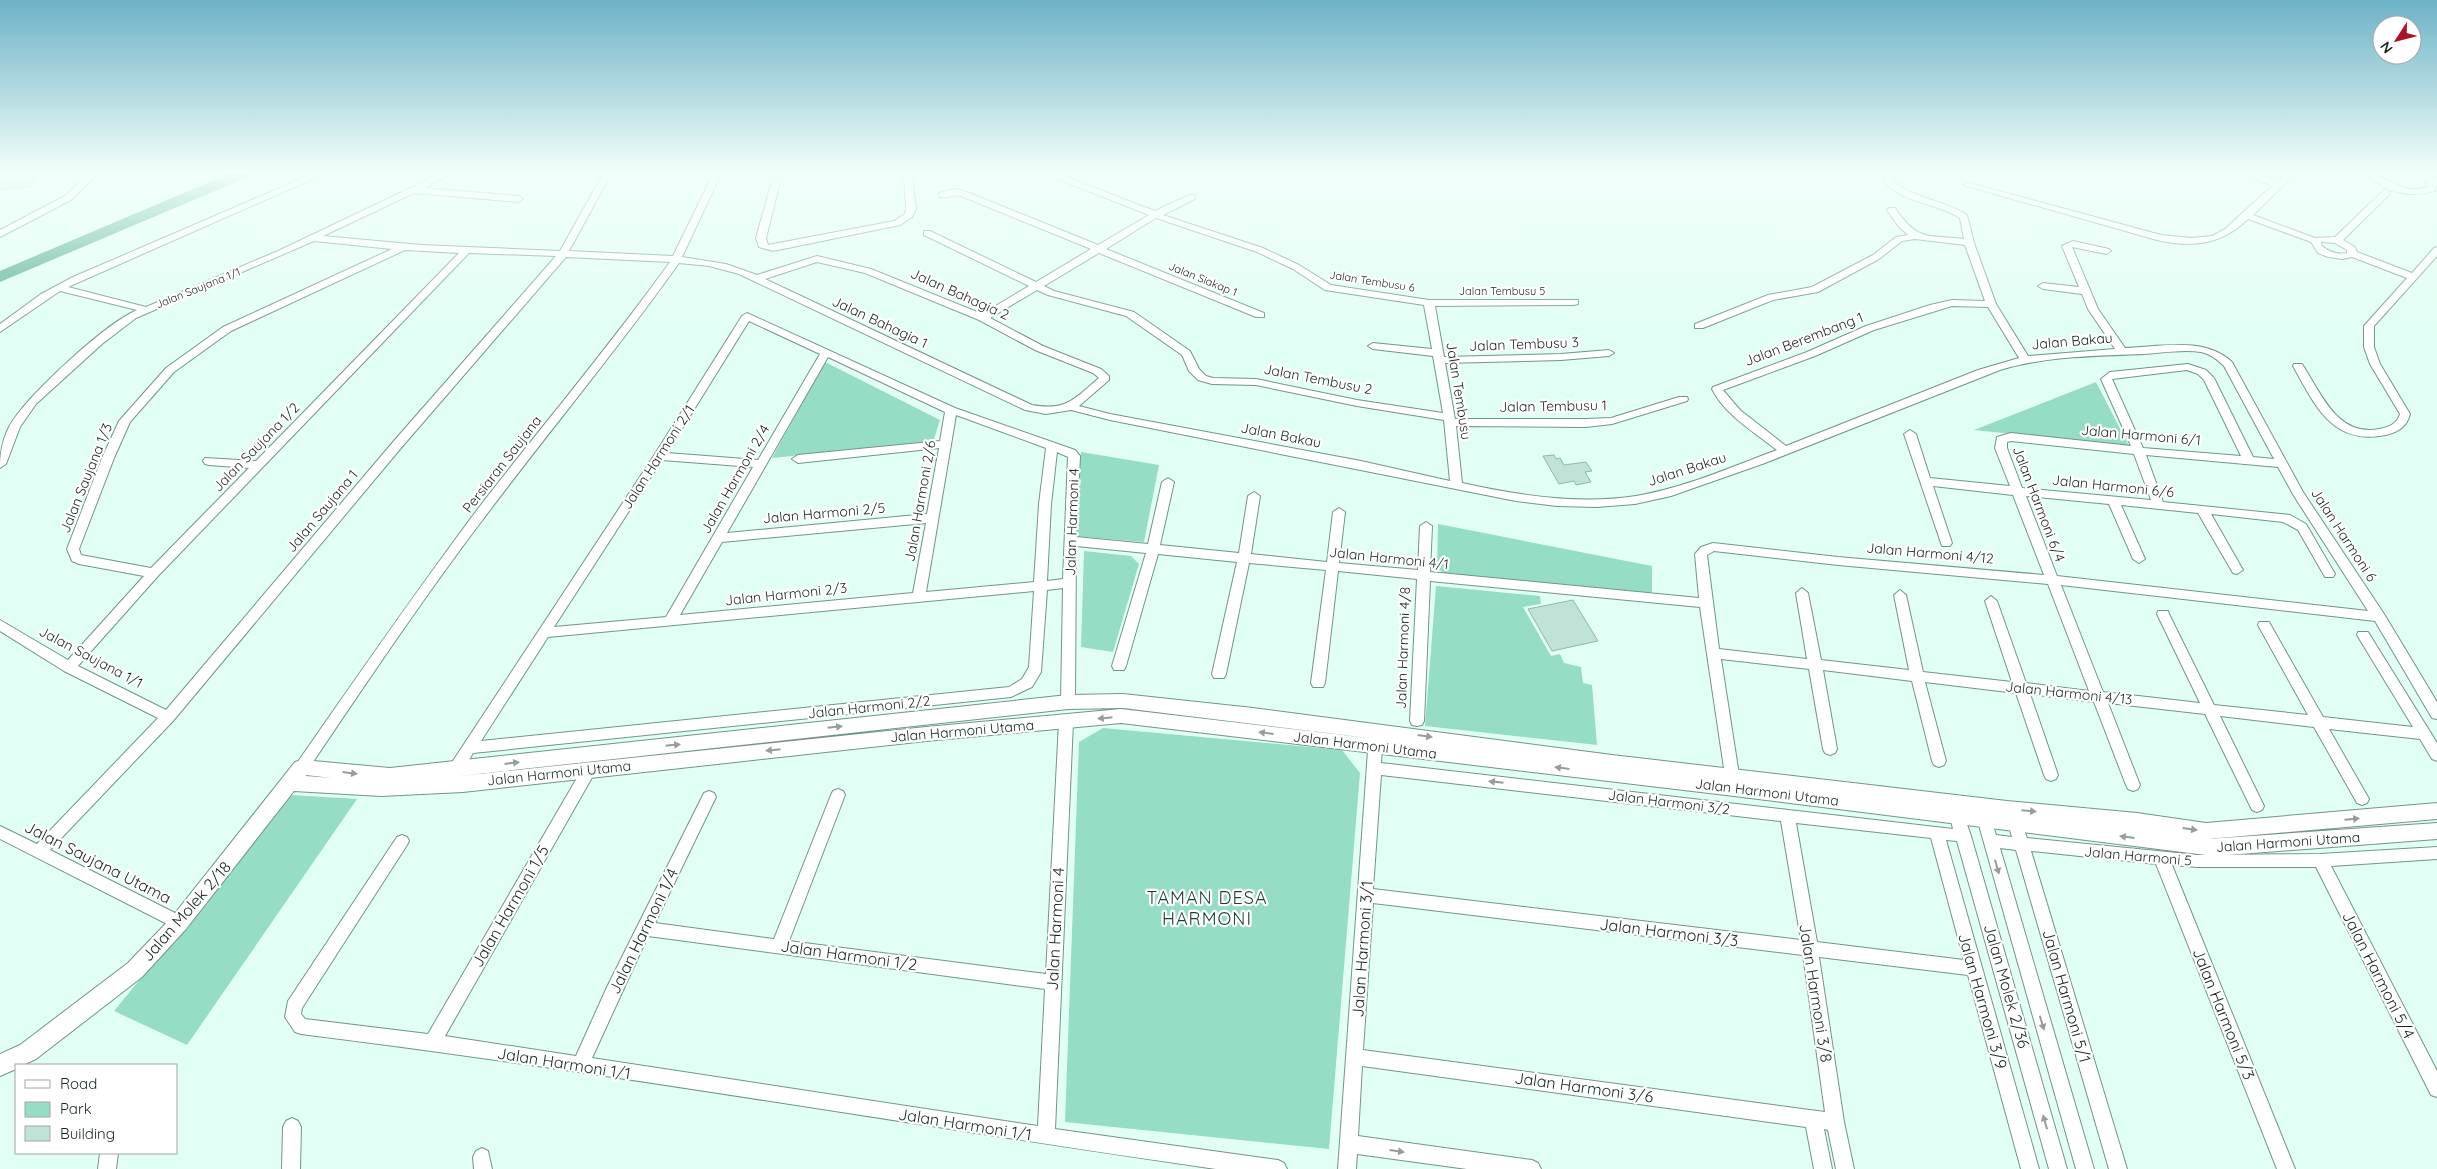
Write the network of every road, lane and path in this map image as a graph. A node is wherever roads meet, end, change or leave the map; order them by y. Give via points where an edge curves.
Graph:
1 (195, 229) edge
2 (331, 229) edge
3 (577, 229) edge
4 (693, 229) edge
5 (763, 229) edge
6 (869, 229) edge
7 (1045, 229) edge
8 (1142, 229) edge
9 (1194, 229) edge
10 (1906, 229) edge
11 (1966, 229) edge
12 (2126, 229) edge
13 (2229, 229) edge
14 (2282, 229) edge
15 (2349, 229) edge
16 (927, 233) dead end
17 (1915, 236) junction
18 (312, 238) junction
19 (2337, 240) junction
20 (2316, 241) junction
21 (403, 248) junction
22 (1970, 248) junction
23 (467, 250) junction
24 (2437, 250) edge
25 (1098, 251) junction
26 (2106, 251) dead end
27 (563, 254) junction
28 (2352, 254) junction
29 (676, 260) junction
30 (2412, 276) junction
31 (755, 279) junction
32 (1038, 286) junction
33 (2043, 286) dead end
34 (59, 288) junction
35 (2084, 291) junction
36 (1574, 302) dead end
37 (1436, 303) junction
38 (1991, 304) junction
39 (143, 309) junction
40 (1260, 315) dead end
41 (984, 318) junction
42 (1699, 326) dead end
43 (0, 329) edge
44 (1373, 346) dead end
45 (2122, 351) junction
46 (826, 352) junction
47 (1609, 353) dead end
48 (1443, 359) junction
49 (2025, 360) junction
50 (2298, 366) dead end
51 (2232, 369) joint
52 (1683, 399) dead end
53 (1071, 407) junction
54 (951, 410) junction
55 (1453, 421) junction
56 (1910, 434) dead end
57 (2001, 440) joint
58 (946, 444) junction
59 (1052, 447) junction
60 (1781, 451) junction
61 (2139, 451) junction
62 (659, 456) junction
63 (798, 459) dead end
64 (2249, 460) junction
65 (209, 461) dead end
66 (2280, 463) junction
67 (0, 464) edge
68 (761, 464) junction
69 (258, 465) junction
70 (1168, 482) dead end
71 (1927, 482) junction
72 (1456, 485) junction
73 (2019, 491) junction
74 (1254, 496) dead end
75 (2113, 501) junction
76 (2158, 505) junction
77 (2203, 511) junction
78 (1339, 512) dead end
79 (932, 518) junction
80 (1426, 526) dead end
81 (718, 538) junction
82 (1070, 541) junction
83 (1946, 543) dead end
84 (1153, 549) junction
85 (1244, 558) junction
86 (2139, 559) dead end
87 (1332, 568) junction
88 (2237, 570) dead end
89 (154, 573) junction
90 (2329, 574) dead end
91 (1422, 576) junction
92 (2051, 580) junction
93 (1070, 586) junction
94 (1037, 588) junction
95 (1802, 593) dead end
96 (1900, 595) dead end
97 (918, 597) junction
98 (1991, 601) dead end
99 (1706, 604) junction
100 (2163, 614) dead end
101 (2379, 617) junction
102 (670, 621) junction
103 (0, 625) edge
104 (2264, 625) dead end
105 (544, 633) junction
106 (2362, 635) dead end
107 (1714, 653) junction
108 (1814, 664) junction
109 (1120, 666) dead end
110 (69, 667) junction
111 (1219, 674) dead end
112 (1917, 676) junction
113 (1318, 683) dead end
114 (2020, 688) junction
115 (2098, 697) junction
116 (1068, 702) junction
117 (2211, 710) junction
118 (2437, 714) edge
119 (168, 717) junction
120 (1416, 721) dead end
121 (1066, 722) junction
122 (2318, 722) junction
123 (2424, 734) junction
124 (1376, 738) junction
125 (470, 748) junction
126 (1830, 749) dead end
127 (2437, 755) edge
128 (1939, 761) dead end
129 (1374, 768) junction
130 (588, 770) junction
131 (296, 775) junction
132 (1732, 775) junction
133 (2051, 775) dead end
134 (450, 777) junction
135 (2133, 785) dead end
136 (838, 796) dead end
137 (709, 797) dead end
138 (2362, 799) dead end
139 (2257, 806) dead end
140 (1956, 810) junction
141 (2437, 811) edge
142 (1982, 813) junction
143 (1788, 818) junction
144 (2015, 823) junction
145 (2437, 831) edge
146 (0, 832) edge
147 (1937, 834) junction
148 (1964, 836) junction
149 (402, 841) dead end
150 (1990, 841) junction
151 (2022, 844) junction
152 (39, 852) junction
153 (2437, 853) edge
154 (2162, 858) junction
155 (2320, 860) junction
156 (1366, 895) junction
157 (179, 924) junction
158 (645, 929) junction
159 (779, 946) junction
160 (1810, 948) junction
161 (1973, 968) junction
162 (1052, 982) junction
163 (432, 1042) junction
164 (1355, 1057) junction
165 (0, 1066) edge
166 (580, 1066) junction
167 (2437, 1089) edge
168 (1813, 1118) junction
169 (1836, 1122) junction
170 (292, 1127) dead end
171 (1046, 1136) junction
172 (1349, 1144) junction
173 (109, 1154) edge
174 (107, 1169) edge
175 (291, 1169) edge
176 (1278, 1169) edge
177 (1347, 1169) edge
178 (1532, 1169) edge
179 (1823, 1169) edge
180 (1845, 1169) edge
181 (2030, 1169) edge
182 (2058, 1169) edge
183 (2085, 1169) edge
184 (2118, 1169) edge
185 (2286, 1169) edge

1 - 34 street
2 - 18 street, Jalan Saujana 1/1
3 - 27 street, Jalan Saujana 1
4 - 29 street, Persiaran Saujana
5 - 6 street via 760,238 764,248 773,248
7 - 25 street, Jalan Siakap 1
8 - 25 street
9 - 37 street, Jalan Tembusu 6 via 1260,250 1296,267 1328,288
10 - 17 street
11 - 22 street
12 - 13 street via 2181,241 2204,240 2222,235
14 - 20 street
15 - 19 street
16 - 32 street, Jalan Tembusu 2
17 - 22 street
17 - 42 street via 1899,239 1876,257 1814,290 1772,298
18 - 21 street, Jalan Bahagia 1
18 - 39 street, Jalan Saujana 1/1
19 - 20 street
19 - 28 street via 2352,249
20 - 28 street via 2318,248 2328,254 2345,257
21 - 23 street, Jalan Bahagia 1
21 - 89 street, Jalan Saujana 1/3 via 217,336 170,370 132,411 108,458 73,549 76,558 83,561
22 - 38 street
23 - 27 street, Jalan Bahagia 1
23 - 69 street, Jalan Saujana 1/2
24 - 30 street
25 - 32 street
25 - 40 street, Jalan Siakap 1
26 - 35 street via 2073,244 2067,246
27 - 29 street, Jalan Bahagia 1
27 - 119 street, Jalan Saujana 1
28 - 30 street
29 - 31 street, Jalan Bahagia 1 via 724,267
29 - 131 street, Persiaran Saujana via 628,327 482,512 394,632
30 - 50 street via 2369,326 2369,347 2405,414 2404,421 2398,426 2384,432 2362,433 2334,423
31 - 41 street, Jalan Bahagia 2 via 822,259 868,270
31 - 53 street, Jalan Bahagia 1 via 1029,408 1046,411
32 - 41 street
32 - 55 street, Jalan Tembusu 2 via 1064,297 1130,314 1186,353 1188,361 1202,378 1256,382
33 - 35 street
34 - 39 street
34 - 43 street
35 - 45 street via 2092,309
36 - 37 street, Jalan Tembusu 5
37 - 48 street, Jalan Tembusu
38 - 49 street
38 - 60 street, Jalan Berembang 1 via 1952,303 1934,307 1870,328 1717,389
39 - 67 street, Jalan Saujana 1/1 via 98,342 32,402 15,427
41 - 53 street, Jalan Bahagia 2 via 1039,348 1097,371 1104,378
44 - 48 street, Jalan Tembusu 3
45 - 49 street, Jalan Bakau
45 - 51 street, Jalan Bakau via 2198,348 2219,353
46 - 54 street, Jalan Harmoni 2/1
46 - 62 street, Jalan Harmoni 2/1 via 747,316
46 - 68 street, Jalan Harmoni 2/4
47 - 48 street, Jalan Tembusu 3
48 - 55 street, Jalan Tembusu
49 - 60 street, Jalan Bakau
51 - 66 street, Jalan Harmoni 6
52 - 55 street, Jalan Tembusu 1 via 1612,420 1586,423
53 - 72 street, Jalan Bakau
54 - 58 street, Jalan Harmoni 2/6
54 - 59 street, Jalan Harmoni 2/1
55 - 72 street, Jalan Tembusu
56 - 71 street
57 - 61 street, Jalan Harmoni 6/1 via 2011,437
57 - 73 street, Jalan Harmoni 6/4 via 2001,448
58 - 63 street
58 - 79 street, Jalan Harmoni 2/6
59 - 82 street, Jalan Harmoni 4 via 1074,456
59 - 94 street, Jalan Harmoni 2/2
60 - 72 street, Jalan Bakau via 1667,494 1615,502 1566,502
61 - 64 street, Jalan Harmoni 6/1
61 - 64 street via 2106,379 2110,375 2188,368 2209,378
61 - 76 street
62 - 68 street
62 - 105 street, Jalan Harmoni 2/1
64 - 66 street, Jalan Harmoni 6/1
65 - 69 street
66 - 101 street, Jalan Harmoni 6
68 - 81 street, Jalan Harmoni 2/4
69 - 89 street, Jalan Saujana 1/2
70 - 84 street
71 - 73 street, Jalan Harmoni 6/6
71 - 83 street
73 - 75 street, Jalan Harmoni 6/6
73 - 92 street, Jalan Harmoni 6/4
74 - 85 street
75 - 76 street, Jalan Harmoni 6/6
75 - 86 street
76 - 77 street, Jalan Harmoni 6/6
77 - 88 street
77 - 90 street, Jalan Harmoni 6/6 via 2295,521 2302,527
78 - 87 street
79 - 81 street, Jalan Harmoni 2/5
79 - 97 street, Jalan Harmoni 2/6
80 - 91 street, Jalan Harmoni 4/8
81 - 102 street, Jalan Harmoni 2/4
82 - 84 street, Jalan Harmoni 4/1
82 - 93 street, Jalan Harmoni 4
84 - 85 street, Jalan Harmoni 4/1
84 - 109 street
85 - 87 street, Jalan Harmoni 4/1
85 - 111 street
87 - 91 street, Jalan Harmoni 4/1
87 - 113 street
89 - 110 street, Jalan Saujana 1/2
91 - 99 street, Jalan Harmoni 4/1
91 - 120 street, Jalan Harmoni 4/8
92 - 99 street, Jalan Harmoni 4/12 via 1713,548 1701,554
92 - 101 street, Jalan Harmoni 4/12
92 - 115 street, Jalan Harmoni 6/4
93 - 94 street, Jalan Harmoni 2/3
93 - 116 street, Jalan Harmoni 4
94 - 97 street, Jalan Harmoni 2/3
94 - 125 street, Jalan Harmoni 2/2 via 1039,632 1034,675 1011,692
95 - 108 street
96 - 112 street
97 - 102 street, Jalan Harmoni 2/3
98 - 114 street
99 - 107 street, Jalan Harmoni 4/12
100 - 117 street
101 - 118 street, Jalan Harmoni 6
102 - 105 street, Jalan Harmoni 2/3
103 - 110 street, Jalan Saujana 1/1
104 - 122 street
105 - 125 street, Jalan Harmoni 2/1
106 - 123 street
107 - 108 street, Jalan Harmoni 4/13
107 - 132 street, Jalan Harmoni 4/12
108 - 112 street, Jalan Harmoni 4/13
108 - 126 street
110 - 119 street, Jalan Saujana 1/1
112 - 114 street, Jalan Harmoni 4/13
112 - 128 street
114 - 115 street, Jalan Harmoni 4/13
114 - 133 street
115 - 117 street, Jalan Harmoni 4/13
115 - 135 street, Jalan Harmoni 6/4
116 - 124 main road, Jalan Harmoni Utama via 1122,701
134 -> 116 main road, Jalan Harmoni Utama
117 - 122 street, Jalan Harmoni 4/13
117 - 139 street
119 - 152 street, Jalan Saujana 1
124 -> 121 main road, Jalan Harmoni Utama via 1121,716
121 -> 130 main road, Jalan Harmoni Utama
121 - 162 street, Jalan Harmoni 4
122 - 123 street, Jalan Harmoni 4/13
122 - 138 street
123 - 127 street
124 - 129 street, Jalan Harmoni 3/1
124 -> 132 main road, Jalan Harmoni Utama
140 -> 124 main road, Jalan Harmoni Utama
125 - 134 street, Jalan Harmoni 2/1
143 -> 129 street, Jalan Harmoni 3/2
129 - 156 street, Jalan Harmoni 3/1
130 - 134 main road, Jalan Harmoni Utama
130 - 163 street, Jalan Harmoni 1/5
131 - 134 main road, Jalan Harmoni Utama via 381,788
131 - 157 main road, Jalan Molek 2/18
132 - 140 main road, Jalan Harmoni Utama
136 - 159 street
137 - 158 street, Jalan Harmoni 1/4
140 - 142 main road, Jalan Harmoni Utama
140 - 148 street, Jalan Molek 2/36
142 -> 141 main road, Jalan Harmoni Utama via 2137,821 2206,831
142 - 144 main road, Jalan Harmoni Utama
142 - 150 street, Jalan Molek 2/36
143 - 147 street, Jalan Harmoni 3/2
143 - 160 street, Jalan Harmoni 3/8
145 -> 144 main road, Jalan Harmoni Utama via 2214,848
144 - 151 street, Jalan Harmoni 5/1
146 - 152 street, Jalan Saujana Utama
147 - 148 street, Jalan Harmoni 3/2
147 - 161 street, Jalan Harmoni 3/9
182 -> 148 street, Jalan Molek 2/36
149 - 163 street, Jalan Harmoni 1/1 via 294,1006 293,1017 301,1026
150 - 151 street, Jalan Harmoni 5
150 -> 183 street, Jalan Molek 2/36
151 - 154 street, Jalan Harmoni 5
151 - 184 street, Jalan Harmoni 5/1
152 - 157 street, Jalan Saujana Utama
153 - 155 street, Jalan Harmoni 5
154 - 155 street, Jalan Harmoni 5 via 2242,862
154 - 185 street, Jalan Harmoni 5/3
155 - 167 street, Jalan Harmoni 5/4
156 - 160 street, Jalan Harmoni 3/3
156 - 164 street, Jalan Harmoni 3/1
157 - 165 main road, Jalan Molek 2/18 via 135,970 68,1024 28,1052
158 - 159 street, Jalan Harmoni 1/2
158 - 166 street, Jalan Harmoni 1/4
159 - 162 street, Jalan Harmoni 1/2
160 - 161 street, Jalan Harmoni 3/3
160 - 169 street, Jalan Harmoni 3/8
161 - 181 street, Jalan Harmoni 3/9
162 - 171 street, Jalan Harmoni 4
163 - 166 street, Jalan Harmoni 1/1
164 - 168 street, Jalan Harmoni 3/6
164 - 172 street, Jalan Harmoni 3/1
166 - 171 street, Jalan Harmoni 1/1
168 - 169 street, Jalan Harmoni 3/6
168 - 179 street
169 - 180 street, Jalan Harmoni 3/8
170 - 175 street
171 - 176 street, Jalan Harmoni 1/1
172 - 177 street, Jalan Harmoni 3/1
172 -> 178 street
173 - 174 street

